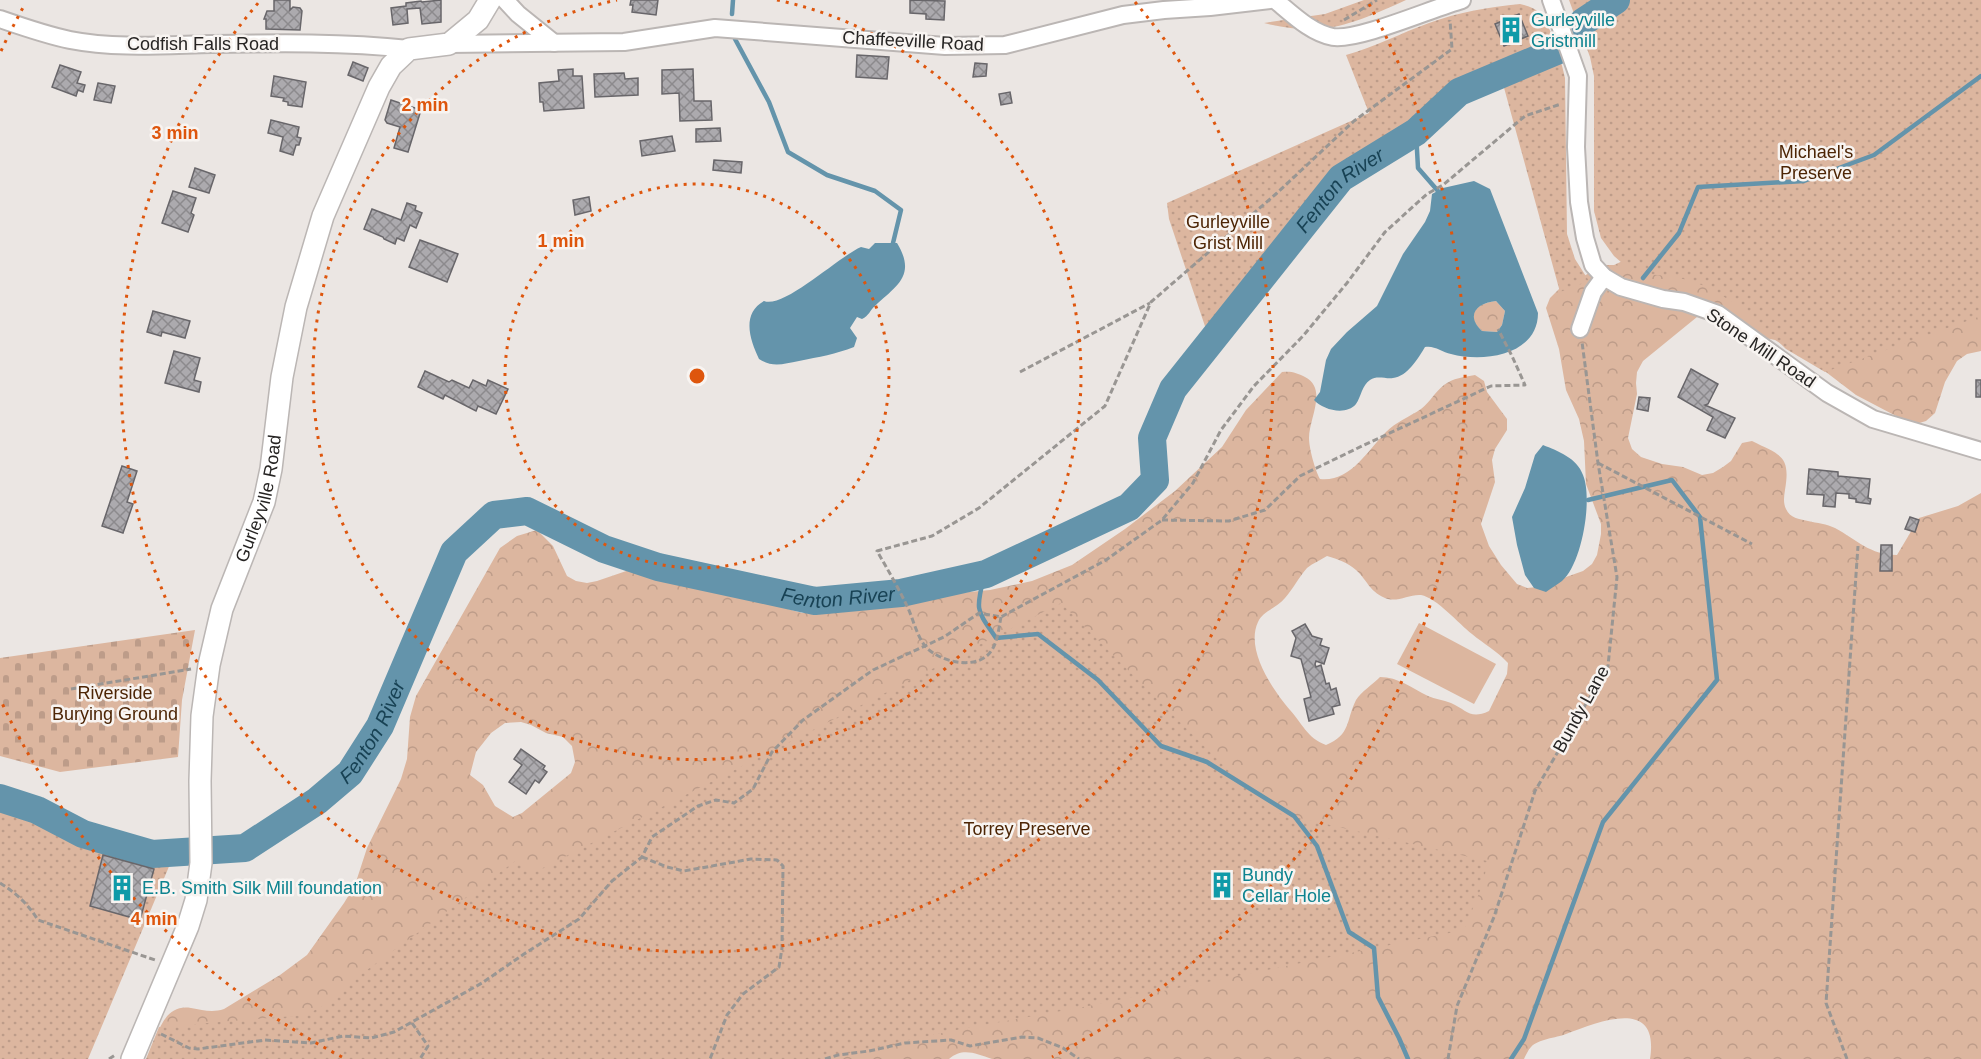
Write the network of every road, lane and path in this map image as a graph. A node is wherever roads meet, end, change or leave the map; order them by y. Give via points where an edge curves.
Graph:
1 (490, 0) edge
2 (505, 0) edge
3 (1270, 0) edge
4 (1275, 0) edge
5 (1377, 0) edge
6 (1455, 2) edge
7 (1553, 6) edge
8 (0, 19) edge
9 (1322, 33) junction
10 (554, 43) junction
11 (449, 44) junction
12 (409, 50) junction
13 (1578, 76) junction
14 (1604, 277) junction
15 (1151, 302) junction
16 (1580, 328) joint
17 (1498, 329) dead end
18 (1020, 372) dead end
19 (1981, 451) edge
20 (1598, 463) junction
21 (1162, 520) junction
22 (1752, 544) dead end
23 (1858, 546) dead end
24 (1001, 616) junction
25 (925, 646) junction
26 (209, 665) junction
27 (71, 689) dead end
28 (642, 856) junction
29 (0, 883) edge
30 (171, 967) junction
31 (412, 1023) junction
32 (146, 1026) junction
33 (132, 1059) edge
34 (420, 1059) edge
35 (710, 1059) edge
36 (825, 1059) edge
37 (1080, 1059) edge
38 (1448, 1059) edge
39 (1847, 1059) edge

1 - 11 street via 478,20
2 - 10 street
3 - 10 street, Chaffeeville Road via 1123,15 1005,45 945,46 715,28 624,42
4 - 9 street
5 - 9 path
6 - 9 street via 1349,37
6 - 15 path via 1452,49 1354,121
7 - 13 street
8 - 12 street, Codfish Falls Road via 70,40 110,45 274,43 372,45
10 - 11 street, Chaffeeville Road
11 - 12 street
12 - 26 street, Gurleyville Road via 384,76 323,216 296,307 264,502 222,609
13 - 14 street via 1579,202 1593,265
13 - 21 path via 1560,105 1525,116 1385,232 1303,336 1254,386 1221,430 1193,483
14 - 16 street via 1593,292
14 - 19 street, Stone Mill Road via 1630,290 1718,314 1827,393 1873,418
15 - 18 path
15 - 25 path via 1105,406 979,508 932,536 877,551
16 - 20 path, Bundy Lane
17 - 21 path via 1525,385 1491,386 1341,456 1300,476 1265,510 1229,521
20 - 22 path
20 - 38 path, Bundy Lane via 1617,577 1608,666 1535,791 1494,917 1456,1006
21 - 24 path via 1106,560
23 - 39 path via 1826,1003
24 - 25 path via 979,613
24 - 25 path via 993,648 976,662 945,660
25 - 28 path via 873,670 803,720 772,752 753,789 734,803 716,800 698,806 652,837
26 - 27 path
26 - 30 street, Gurleyville Road via 201,740 201,863 196,900
28 - 31 path via 612,880 579,919 482,983
28 - 35 path via 684,871 751,859 777,860 783,866 779,967 743,994 727,1015
29 - 30 path via 29,906 38,920
30 - 32 street, Gurleyville Road
31 - 32 path via 371,1038 343,1036 311,1044 265,1040 198,1049
31 - 34 path via 428,1046
32 - 33 street, Gurleyville Road
36 - 37 path via 905,1043 951,1040 970,1046 1022,1037 1038,1038

